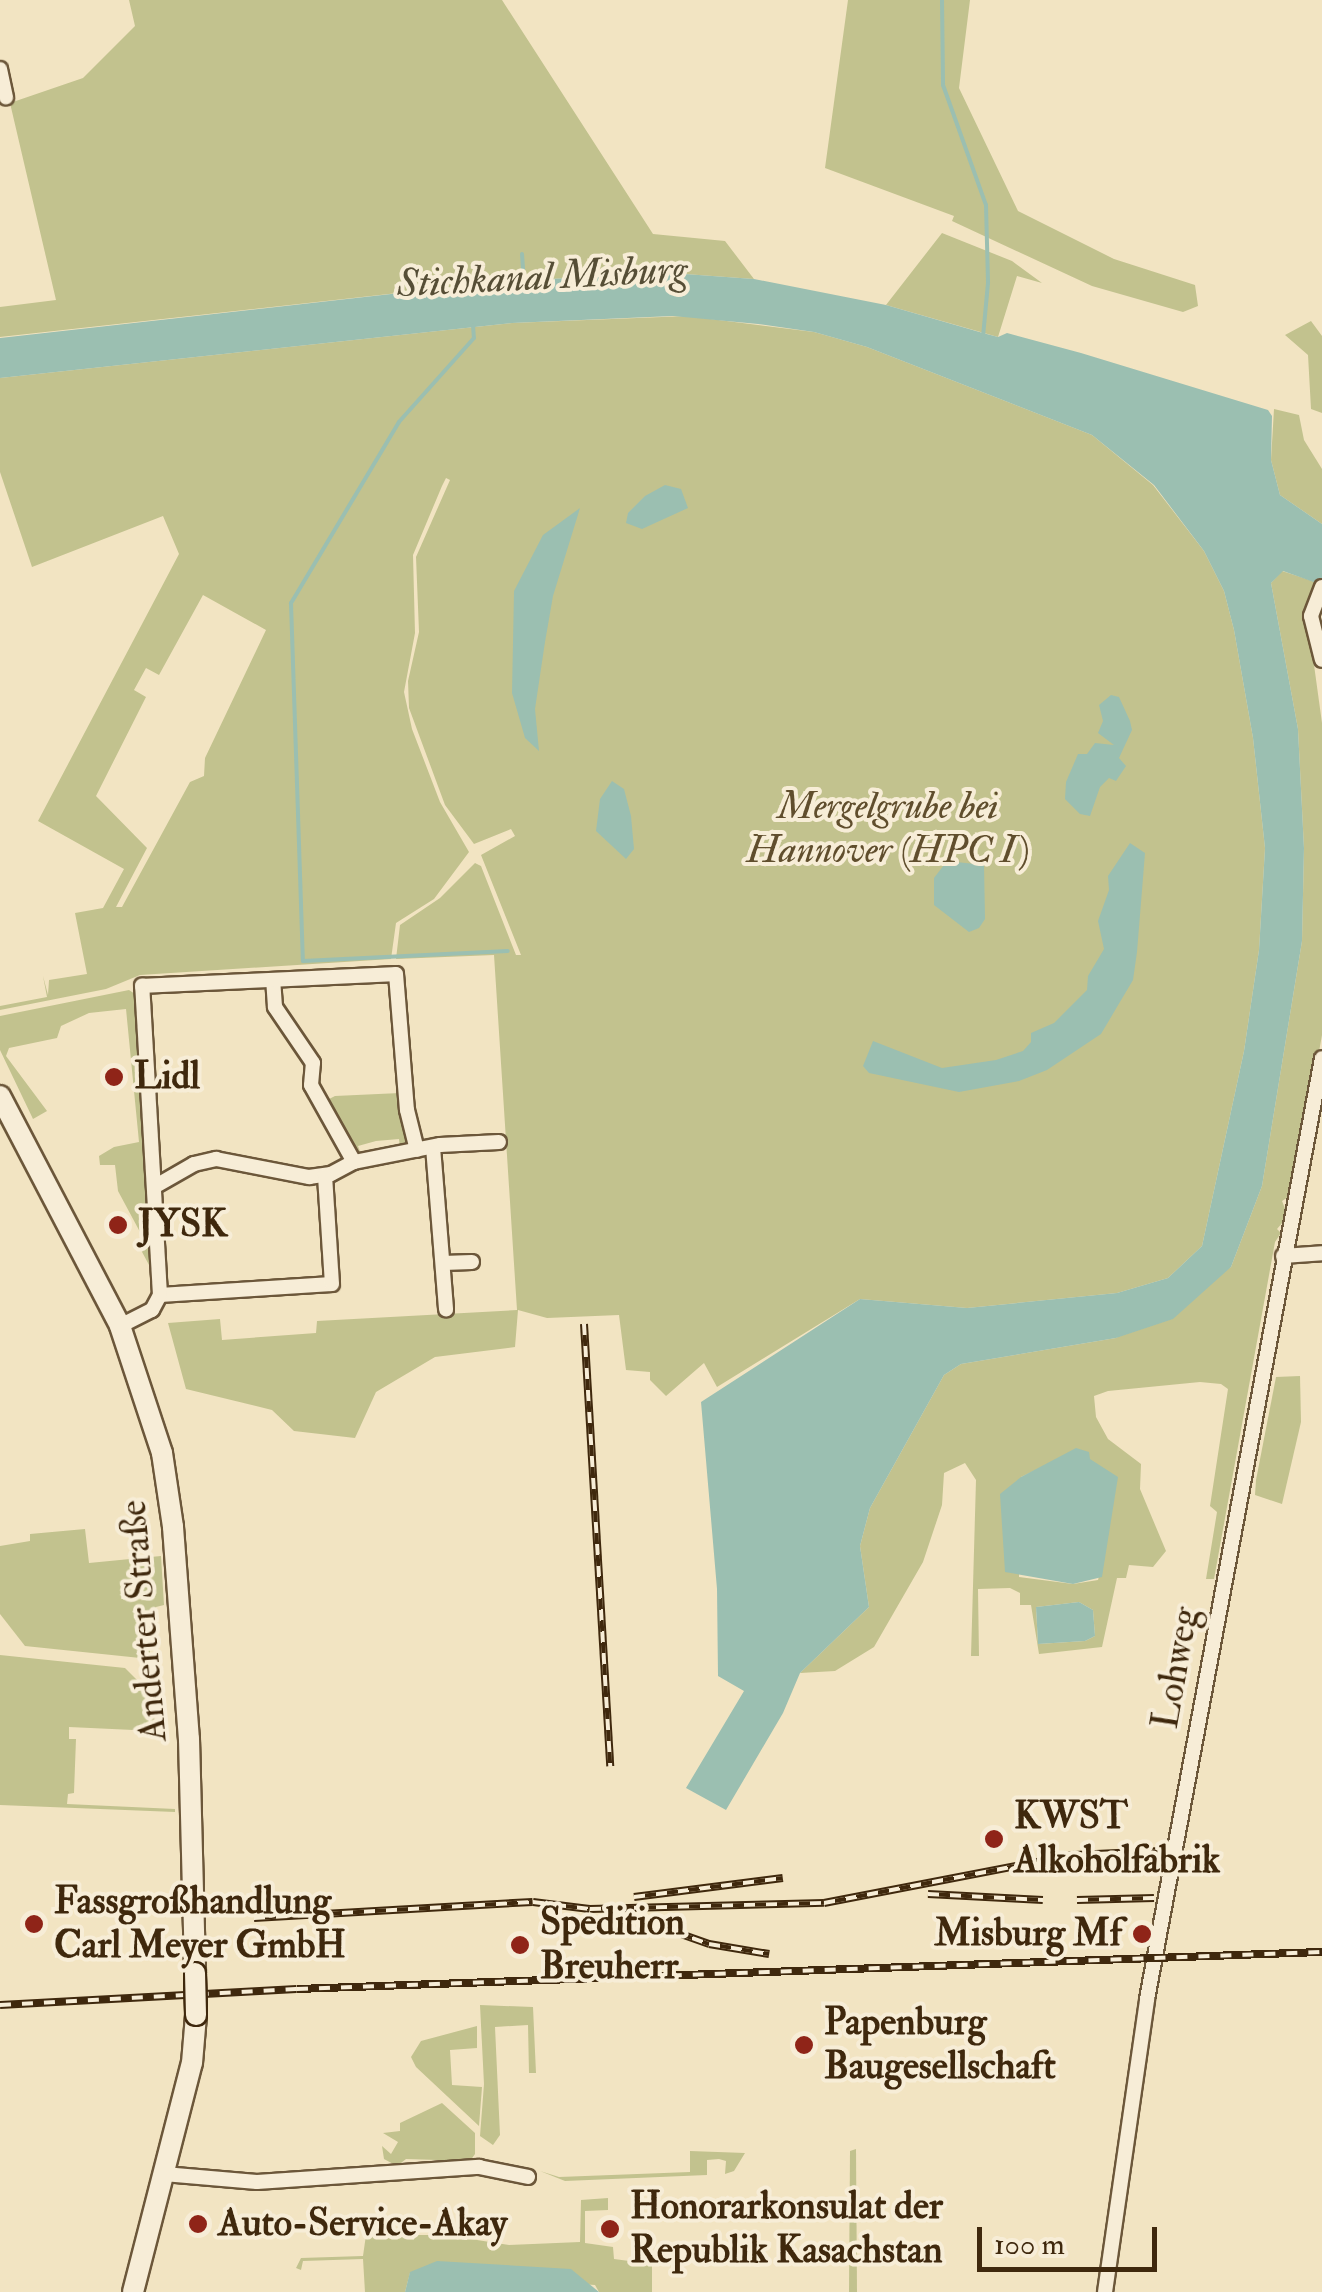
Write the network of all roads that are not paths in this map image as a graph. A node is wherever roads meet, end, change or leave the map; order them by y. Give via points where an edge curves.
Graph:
1 (0, 69) edge
2 (6, 97) dead end
3 (1320, 590) edge
4 (1322, 660) edge
5 (274, 981) junction
6 (1322, 1058) edge
7 (0, 1096) edge
8 (499, 1142) dead end
9 (425, 1148) junction
10 (354, 1162) junction
11 (325, 1176) junction
12 (154, 1187) junction
13 (1322, 1253) edge
14 (1283, 1256) junction
15 (472, 1262) dead end
16 (443, 1263) junction
17 (160, 1295) junction
18 (446, 1309) dead end
19 (120, 1326) junction
20 (164, 2174) junction
21 (528, 2177) dead end
22 (134, 2292) edge
23 (1104, 2292) edge

1 - 2 street
3 - 4 street via 1311,624
5 - 9 street via 396,974 408,1110
5 - 10 street via 275,1007 314,1063 311,1086
5 - 12 street via 142,986
6 - 14 street, Lohweg
7 - 19 main road, Anderter Straße
8 - 9 street
9 - 10 street
9 - 16 street
10 - 11 street
11 - 12 street via 216,1158
11 - 17 street via 332,1284
12 - 17 street
13 - 14 street
14 - 23 street, Lohweg via 1145,2012
15 - 16 street
16 - 18 street
17 - 19 street via 152,1310
19 - 20 main road, Anderter Straße, bridge via 153,1416 172,1518 191,1772 196,2015 192,2063
20 - 21 street via 256,2182 480,2167
20 - 22 main road, Anderter Straße

